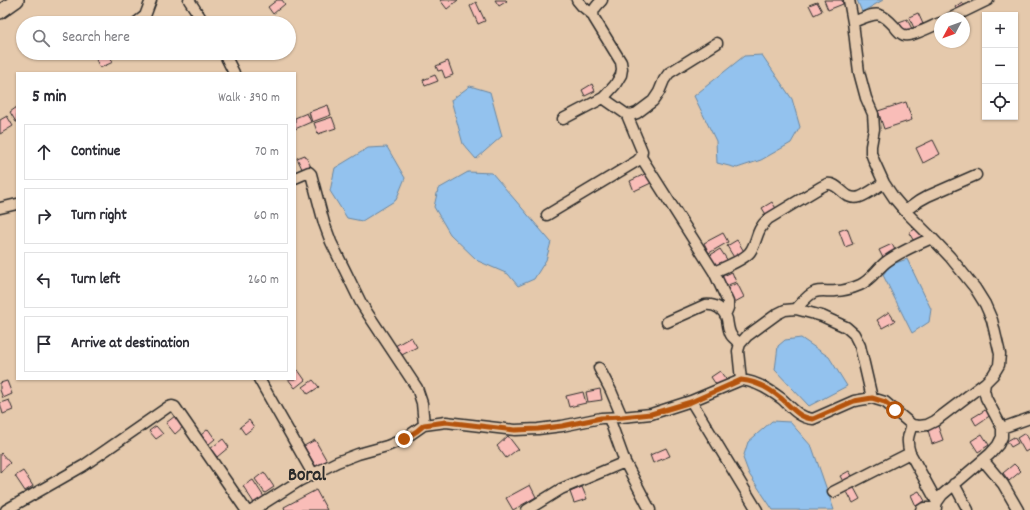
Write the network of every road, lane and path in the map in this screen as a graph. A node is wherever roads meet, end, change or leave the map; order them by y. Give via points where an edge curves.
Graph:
1 (17, 0) edge
2 (151, 0) edge
3 (189, 0) edge
4 (577, 0) edge
5 (602, 0) edge
6 (849, 0) edge
7 (988, 0) edge
8 (0, 12) edge
9 (963, 12) edge
10 (593, 15) junction
11 (144, 16) edge
12 (199, 16) edge
13 (853, 22) junction
14 (934, 26) edge
15 (717, 43) dead end
16 (228, 60) edge
17 (234, 72) edge
18 (603, 98) junction
19 (627, 115) junction
20 (563, 119) dead end
21 (641, 157) junction
22 (976, 175) dead end
23 (296, 178) edge
24 (884, 183) junction
25 (16, 204) edge
26 (0, 208) edge
27 (904, 211) junction
28 (547, 215) dead end
29 (932, 238) junction
30 (714, 272) junction
31 (796, 309) junction
32 (725, 314) junction
33 (667, 322) dead end
34 (740, 344) junction
35 (599, 368) dead end
36 (260, 380) edge
37 (741, 380) junction
38 (985, 383) junction
39 (872, 398) junction
40 (691, 402) junction
41 (622, 417) junction
42 (609, 418) junction
43 (1030, 418) edge
44 (424, 425) junction
45 (912, 425) junction
46 (1002, 428) junction
47 (910, 453) junction
48 (983, 460) junction
49 (625, 462) junction
50 (313, 474) junction
51 (954, 484) junction
52 (833, 492) dead end
53 (936, 506) edge
54 (6, 510) edge
55 (246, 510) edge
56 (253, 510) edge
57 (527, 510) edge
58 (650, 510) edge
59 (757, 510) edge
60 (921, 510) edge
61 (968, 510) edge
62 (1018, 510) edge

1 - 8 main road
2 - 11 street
3 - 12 street
4 - 10 street
5 - 10 street via 594,9
6 - 13 street
7 - 9 street
10 - 18 street via 622,66 621,75
13 - 14 street via 874,14 882,15 904,35 912,35
13 - 24 street via 859,72 872,114 874,129 871,153
15 - 19 street via 669,73 653,100 637,113
16 - 17 street
18 - 19 street
18 - 20 street
19 - 21 street via 642,151
21 - 28 street
21 - 30 street
22 - 27 street via 928,196
23 - 44 street via 308,172 311,174 331,242 361,303 417,388 422,403
24 - 27 street
24 - 30 street via 859,197 845,195 834,185 821,186 768,219 759,230 749,254
25 - 26 street
27 - 29 street
29 - 31 street via 891,258 861,285 837,291 815,292
29 - 38 street via 976,288 992,320 1000,354 999,365
30 - 32 street via 728,302
31 - 34 street via 777,314
31 - 39 street via 822,316 846,327 854,334 860,346
32 - 33 street via 711,304
32 - 34 street via 732,336
34 - 37 street via 738,351
35 - 41 street
36 - 50 street
37 - 39 street via 767,389 807,419 813,419 854,401
37 - 40 street
38 - 45 street via 935,421 927,425
38 - 46 street via 986,398
39 - 45 street via 885,402
40 - 41 street via 651,414
40 - 59 street
41 - 42 street
42 - 44 street via 515,430 446,422
42 - 49 street
43 - 46 street
44 - 50 street via 404,439 337,462
45 - 47 street via 907,445
46 - 48 street via 1002,437 998,445
47 - 52 street
47 - 53 street
48 - 51 street
48 - 62 street via 1003,484
49 - 57 street via 561,489
49 - 58 street
50 - 56 street
51 - 53 street via 942,495
51 - 61 street
53 - 60 street
54 - 55 street via 83,466 172,406

